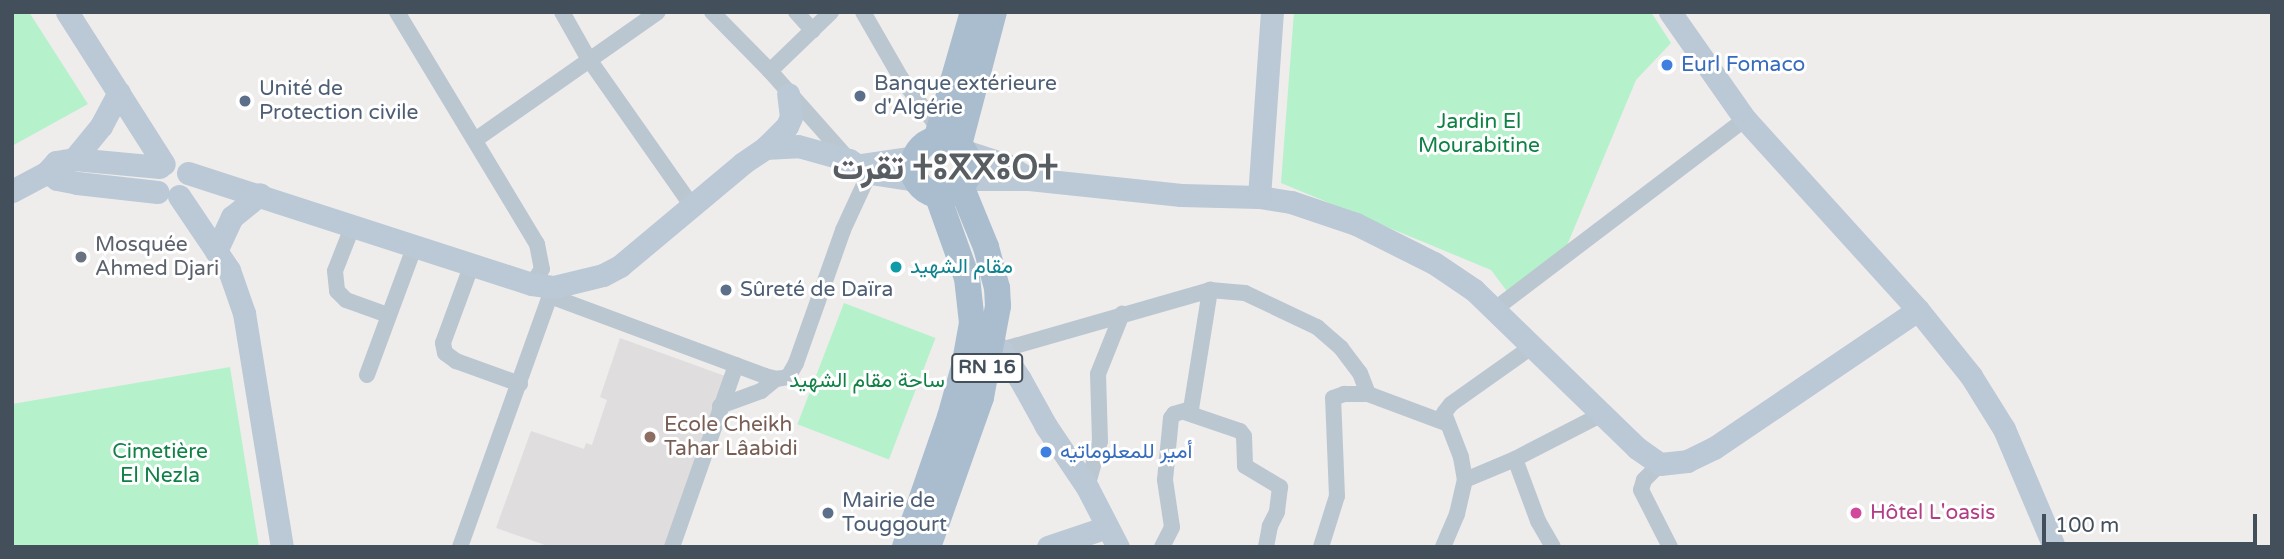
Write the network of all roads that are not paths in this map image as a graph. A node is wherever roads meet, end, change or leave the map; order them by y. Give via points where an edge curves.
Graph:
1 (67, 12) edge
2 (397, 12) edge
3 (562, 12) edge
4 (658, 12) edge
5 (712, 12) edge
6 (796, 12) edge
7 (831, 12) edge
8 (973, 12) edge
9 (994, 12) edge
10 (1272, 12) edge
11 (1670, 12) edge
12 (870, 15) edge
13 (813, 31) junction
14 (588, 58) junction
15 (770, 71) junction
16 (119, 92) junction
17 (788, 94) junction
18 (1745, 119) junction
19 (475, 140) junction
20 (949, 141) junction
21 (765, 148) junction
22 (74, 159) junction
23 (162, 165) junction
24 (864, 165) junction
25 (47, 172) junction
26 (188, 173) junction
27 (939, 179) junction
28 (1029, 179) junction
29 (12, 191) edge
30 (168, 194) junction
31 (260, 194) junction
32 (1259, 197) junction
33 (692, 206) junction
34 (353, 225) junction
35 (415, 246) junction
36 (216, 251) junction
37 (472, 264) junction
38 (545, 289) junction
39 (1210, 290) junction
40 (1495, 309) junction
41 (1919, 310) junction
42 (1122, 314) junction
43 (388, 315) junction
44 (1533, 346) junction
45 (996, 347) junction
46 (736, 365) junction
47 (367, 375) dead end
48 (776, 379) junction
49 (520, 384) junction
50 (1368, 394) junction
51 (720, 406) junction
52 (1187, 413) junction
53 (1602, 414) junction
54 (1446, 423) junction
55 (1515, 459) junction
56 (1660, 464) junction
57 (1465, 480) junction
58 (1087, 487) junction
59 (1113, 537) edge
60 (1664, 544) edge
61 (282, 547) edge
62 (460, 547) edge
63 (671, 547) edge
64 (905, 547) edge
65 (928, 547) edge
66 (1048, 547) edge
67 (1162, 547) edge
68 (1266, 547) edge
69 (1321, 547) edge
70 (1443, 547) edge
71 (1553, 547) edge
72 (2053, 547) edge

1 - 16 street
2 - 19 street
3 - 14 street
4 - 14 street
5 - 15 street
6 - 13 street
7 - 13 street
8 - 20 main road
9 - 20 main road
10 - 32 street
11 - 18 street
12 - 20 street via 901,78
13 - 15 street
14 - 19 street
14 - 33 street
15 - 17 street
16 - 22 street via 101,126
16 - 23 street
17 - 21 street via 791,117
17 - 24 street
18 - 40 street
18 - 41 street
19 - 38 street via 541,253
20 - 27 main road via 969,165
20 - 27 main road via 921,148
20 - 28 street
21 - 24 street via 798,145
21 - 33 street
22 - 23 street
22 - 25 street via 56,163
23 - 26 street via 175,163
23 - 30 street via 153,181
24 - 27 street
24 - 48 street via 793,372
25 - 29 street
25 - 30 street via 77,183
26 - 30 street via 188,188
26 - 31 street
27 - 28 street
27 - 45 main road, RN 16 via 986,247 997,288
27 - 64 main road, RN 16 via 967,278 972,323 950,416
28 - 32 street via 1181,195
30 - 36 street
31 - 34 street
31 - 36 street via 232,217
32 - 40 street via 1291,202 1356,224 1442,267
33 - 38 street via 620,265 590,279
34 - 35 street
34 - 43 street via 335,271 337,291 346,300
35 - 37 street
35 - 43 street
36 - 61 street via 229,270 244,313
37 - 38 street
37 - 49 street via 443,343 445,353
38 - 46 street
38 - 49 street
39 - 42 street
39 - 50 street via 1245,293 1317,327 1341,348 1360,373
39 - 52 street via 1197,379
40 - 44 street
41 - 56 street via 1714,448 1687,461
41 - 72 street via 1971,376 2004,429
42 - 45 street
42 - 58 street via 1098,374 1100,441
43 - 47 street
44 - 53 street
44 - 54 street via 1451,404 1444,413
45 - 58 street
45 - 65 main road, RN 16
46 - 48 street
46 - 51 street
48 - 51 street via 761,391
49 - 62 street
50 - 54 street
50 - 69 street via 1334,398 1336,505
51 - 63 street
52 - 67 street via 1171,418 1165,480 1172,527
52 - 68 street via 1240,431 1245,466 1280,487
53 - 55 street
53 - 56 street
54 - 57 street via 1457,444
55 - 57 street
55 - 71 street
56 - 60 street via 1641,490
57 - 70 street
58 - 59 street
59 - 66 street

